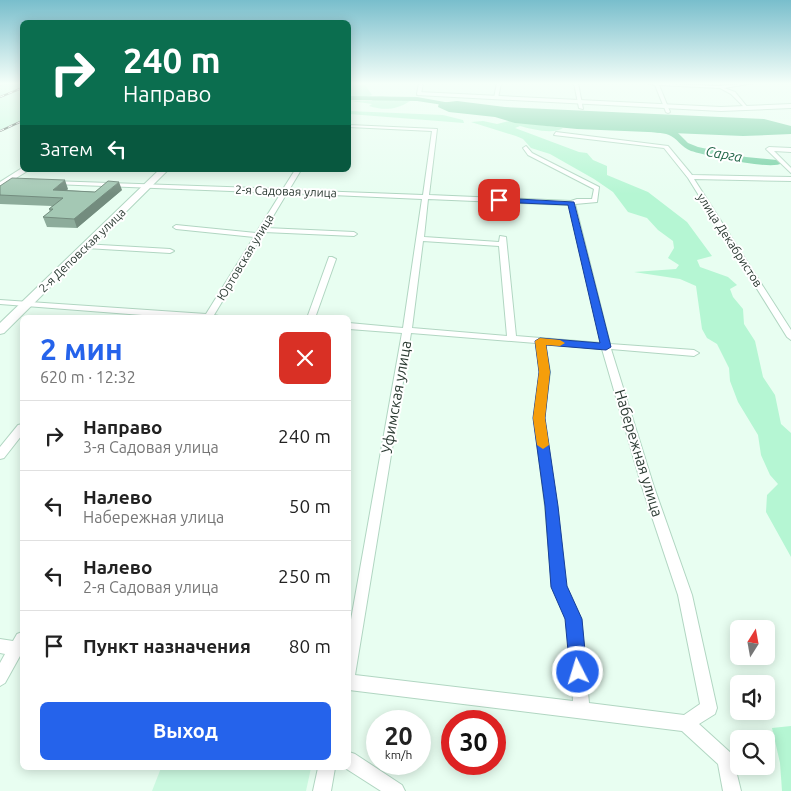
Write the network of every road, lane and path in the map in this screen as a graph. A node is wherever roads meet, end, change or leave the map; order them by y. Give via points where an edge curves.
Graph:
1 (351, 126) edge
2 (556, 134) dead end
3 (526, 148) dead end
4 (791, 150) edge
5 (791, 171) edge
6 (21, 172) edge
7 (162, 172) edge
8 (297, 172) edge
9 (690, 177) junction
10 (791, 179) edge
11 (4, 180) edge
12 (26, 181) edge
13 (43, 182) edge
14 (148, 185) junction
15 (0, 186) edge
16 (285, 191) junction
17 (426, 197) junction
18 (572, 203) junction
19 (176, 227) dead end
20 (260, 233) junction
21 (354, 234) dead end
22 (420, 239) junction
23 (86, 246) junction
24 (170, 251) dead end
25 (332, 259) dead end
26 (0, 302) edge
27 (27, 304) junction
28 (181, 315) edge
29 (210, 315) edge
30 (312, 315) edge
31 (787, 325) edge
32 (351, 326) edge
33 (0, 330) edge
34 (407, 330) junction
35 (791, 337) edge
36 (512, 339) junction
37 (540, 341) junction
38 (606, 347) junction
39 (694, 353) dead end
40 (20, 430) edge
41 (0, 455) edge
42 (20, 645) edge
43 (0, 646) edge
44 (20, 647) edge
45 (351, 660) edge
46 (0, 678) edge
47 (351, 682) edge
48 (582, 710) junction
49 (686, 723) junction
50 (351, 761) edge
51 (327, 770) edge
52 (322, 791) edge
53 (396, 791) edge
54 (732, 791) edge

1 - 17 street, Уфимская улица via 435,130
2 - 9 street, улица Декабристов via 666,147
3 - 18 street via 530,154 597,188 594,201
4 - 5 street via 769,149
6 - 11 street
7 - 14 street, 2-я Деповская улица
8 - 16 street, Юртовская улица
9 - 10 street
9 - 31 street, улица Декабристов
11 - 12 street
11 - 15 street
13 - 14 street, 2-я Садовая улица
14 - 16 street, 2-я Садовая улица
14 - 23 street, 2-я Деповская улица
16 - 17 street, 2-я Садовая улица
16 - 20 street, Юртовская улица
17 - 18 street, 2-я Садовая улица
17 - 22 street, Уфимская улица
18 - 38 street, Набережная улица
19 - 20 street
20 - 21 street
20 - 29 street, Юртовская улица
22 - 34 street, Уфимская улица
22 - 36 street via 502,240
23 - 24 street
23 - 27 street, 2-я Деповская улица
25 - 30 street
26 - 27 street
27 - 28 street
27 - 33 street, 2-я Деповская улица
31 - 35 street, улица Декабристов
32 - 34 street
34 - 36 street
34 - 45 street, Уфимская улица
36 - 37 street
37 - 38 street
37 - 48 street via 545,372 539,418 552,506 559,587 574,619
38 - 39 street
38 - 49 street, Набережная улица via 685,595 708,708
40 - 41 street
42 - 43 street
44 - 46 street
47 - 48 street
48 - 49 street
49 - 54 street via 726,760
50 - 53 street
51 - 52 street

